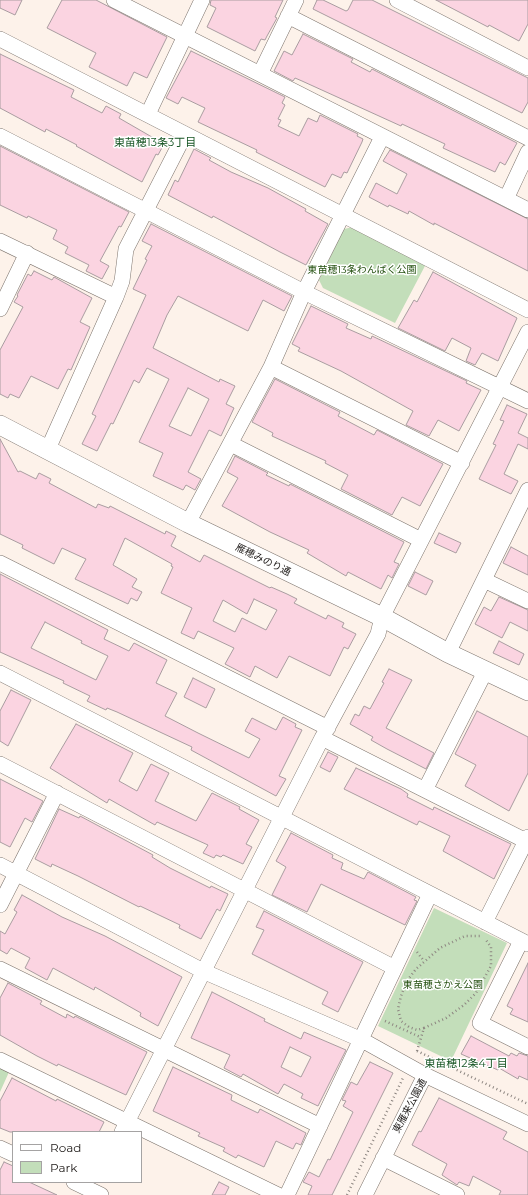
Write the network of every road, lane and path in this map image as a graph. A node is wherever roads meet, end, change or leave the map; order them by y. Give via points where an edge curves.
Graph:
1 (114, 0) edge
2 (202, 0) edge
3 (296, 0) edge
4 (397, 0) edge
5 (288, 16) junction
6 (184, 37) junction
7 (0, 39) edge
8 (528, 68) edge
9 (260, 74) junction
10 (148, 114) junction
11 (185, 134) junction
12 (0, 136) edge
13 (382, 137) junction
14 (528, 138) edge
15 (528, 152) edge
16 (506, 199) junction
17 (528, 210) edge
18 (147, 211) junction
19 (344, 214) junction
20 (0, 241) edge
21 (27, 253) junction
22 (304, 292) junction
23 (116, 297) junction
24 (0, 309) edge
25 (528, 310) edge
26 (528, 332) edge
27 (271, 367) junction
28 (500, 388) junction
29 (528, 401) edge
30 (0, 425) edge
31 (231, 444) junction
32 (48, 449) junction
33 (462, 463) junction
34 (528, 490) edge
35 (188, 523) junction
36 (421, 540) junction
37 (0, 564) edge
38 (484, 580) junction
39 (528, 601) edge
40 (382, 617) junction
41 (448, 653) junction
42 (486, 670) junction
43 (0, 673) edge
44 (528, 691) edge
45 (325, 733) junction
46 (0, 764) edge
47 (425, 790) junction
48 (57, 793) junction
49 (282, 818) junction
50 (527, 840) edge
51 (0, 864) edge
52 (16, 873) junction
53 (245, 890) junction
54 (430, 894) junction
55 (0, 905) edge
56 (485, 922) junction
57 (525, 942) edge
58 (414, 949) dead end
59 (424, 961) junction
60 (0, 968) edge
61 (396, 968) junction
62 (205, 972) junction
63 (381, 1019) dead end
64 (401, 1021) junction
65 (398, 1027) junction
66 (424, 1028) junction
67 (420, 1037) junction
68 (362, 1040) junction
69 (528, 1047) edge
70 (165, 1050) junction
71 (416, 1050) junction
72 (415, 1055) dead end
73 (0, 1060) edge
74 (406, 1073) dead end
75 (425, 1075) junction
76 (528, 1104) edge
77 (528, 1124) edge
78 (320, 1126) junction
79 (125, 1127) edge
80 (142, 1135) edge
81 (0, 1148) edge
82 (12, 1154) edge
83 (383, 1158) junction
84 (76, 1183) edge
85 (95, 1191) edge
86 (278, 1195) edge
87 (287, 1195) edge
88 (347, 1195) edge
89 (365, 1195) edge
90 (457, 1195) edge

1 - 6 street
2 - 6 street
3 - 5 street
4 - 8 street
5 - 9 street
5 - 14 street
6 - 9 street
6 - 10 street
7 - 10 street
9 - 13 street
10 - 11 street
11 - 18 street
11 - 19 street
12 - 18 street
13 - 16 street
13 - 19 street
15 - 16 street
16 - 17 street
18 - 22 street
18 - 23 street via 126,249 122,281
19 - 22 street
19 - 25 street
20 - 21 street
21 - 23 street
21 - 24 street
22 - 27 street
22 - 28 street
23 - 32 street
26 - 28 street
27 - 31 street
27 - 33 street
28 - 29 street
28 - 33 street
30 - 32 street, 雁穂みのり通
31 - 35 street
31 - 36 street
32 - 35 street, 雁穂みのり通
33 - 36 street
34 - 38 street
35 - 40 street, 雁穂みのり通
36 - 40 street
37 - 45 street
38 - 39 street
38 - 41 street
40 - 41 street, 雁穂みのり通
40 - 45 street via 378,634
41 - 42 street, 雁穂みのり通
42 - 44 street, 雁穂みのり通
42 - 47 street
43 - 49 street
45 - 47 street
45 - 49 street
46 - 48 street
47 - 50 street
48 - 52 street
48 - 53 street
49 - 53 street
49 - 54 street
50 - 56 street
51 - 52 street
52 - 55 street
52 - 62 street
53 - 61 street
53 - 62 street
54 - 56 street
54 - 61 street
56 - 57 street
57 - 69 street via 480,1023
58 - 59 path
59 - 64 path via 407,982 401,996 398,1009
59 - 66 path via 440,948 465,936 479,936 487,940 491,947 491,966 476,993 446,1018
60 - 70 street
61 - 68 street
62 - 68 street
62 - 70 street
63 - 65 path
64 - 65 path
64 - 66 path via 413,1029
65 - 67 path
66 - 67 path
67 - 71 path
68 - 75 street
68 - 78 street
70 - 78 street
70 - 79 street
71 - 72 path
71 - 76 path
73 - 79 street
74 - 88 path
75 - 77 street, 東雁来公園通
75 - 83 street, 東雁来公園通
78 - 87 street
80 - 86 street
81 - 82 street
83 - 89 street, 東雁来公園通
83 - 90 street
84 - 85 street

